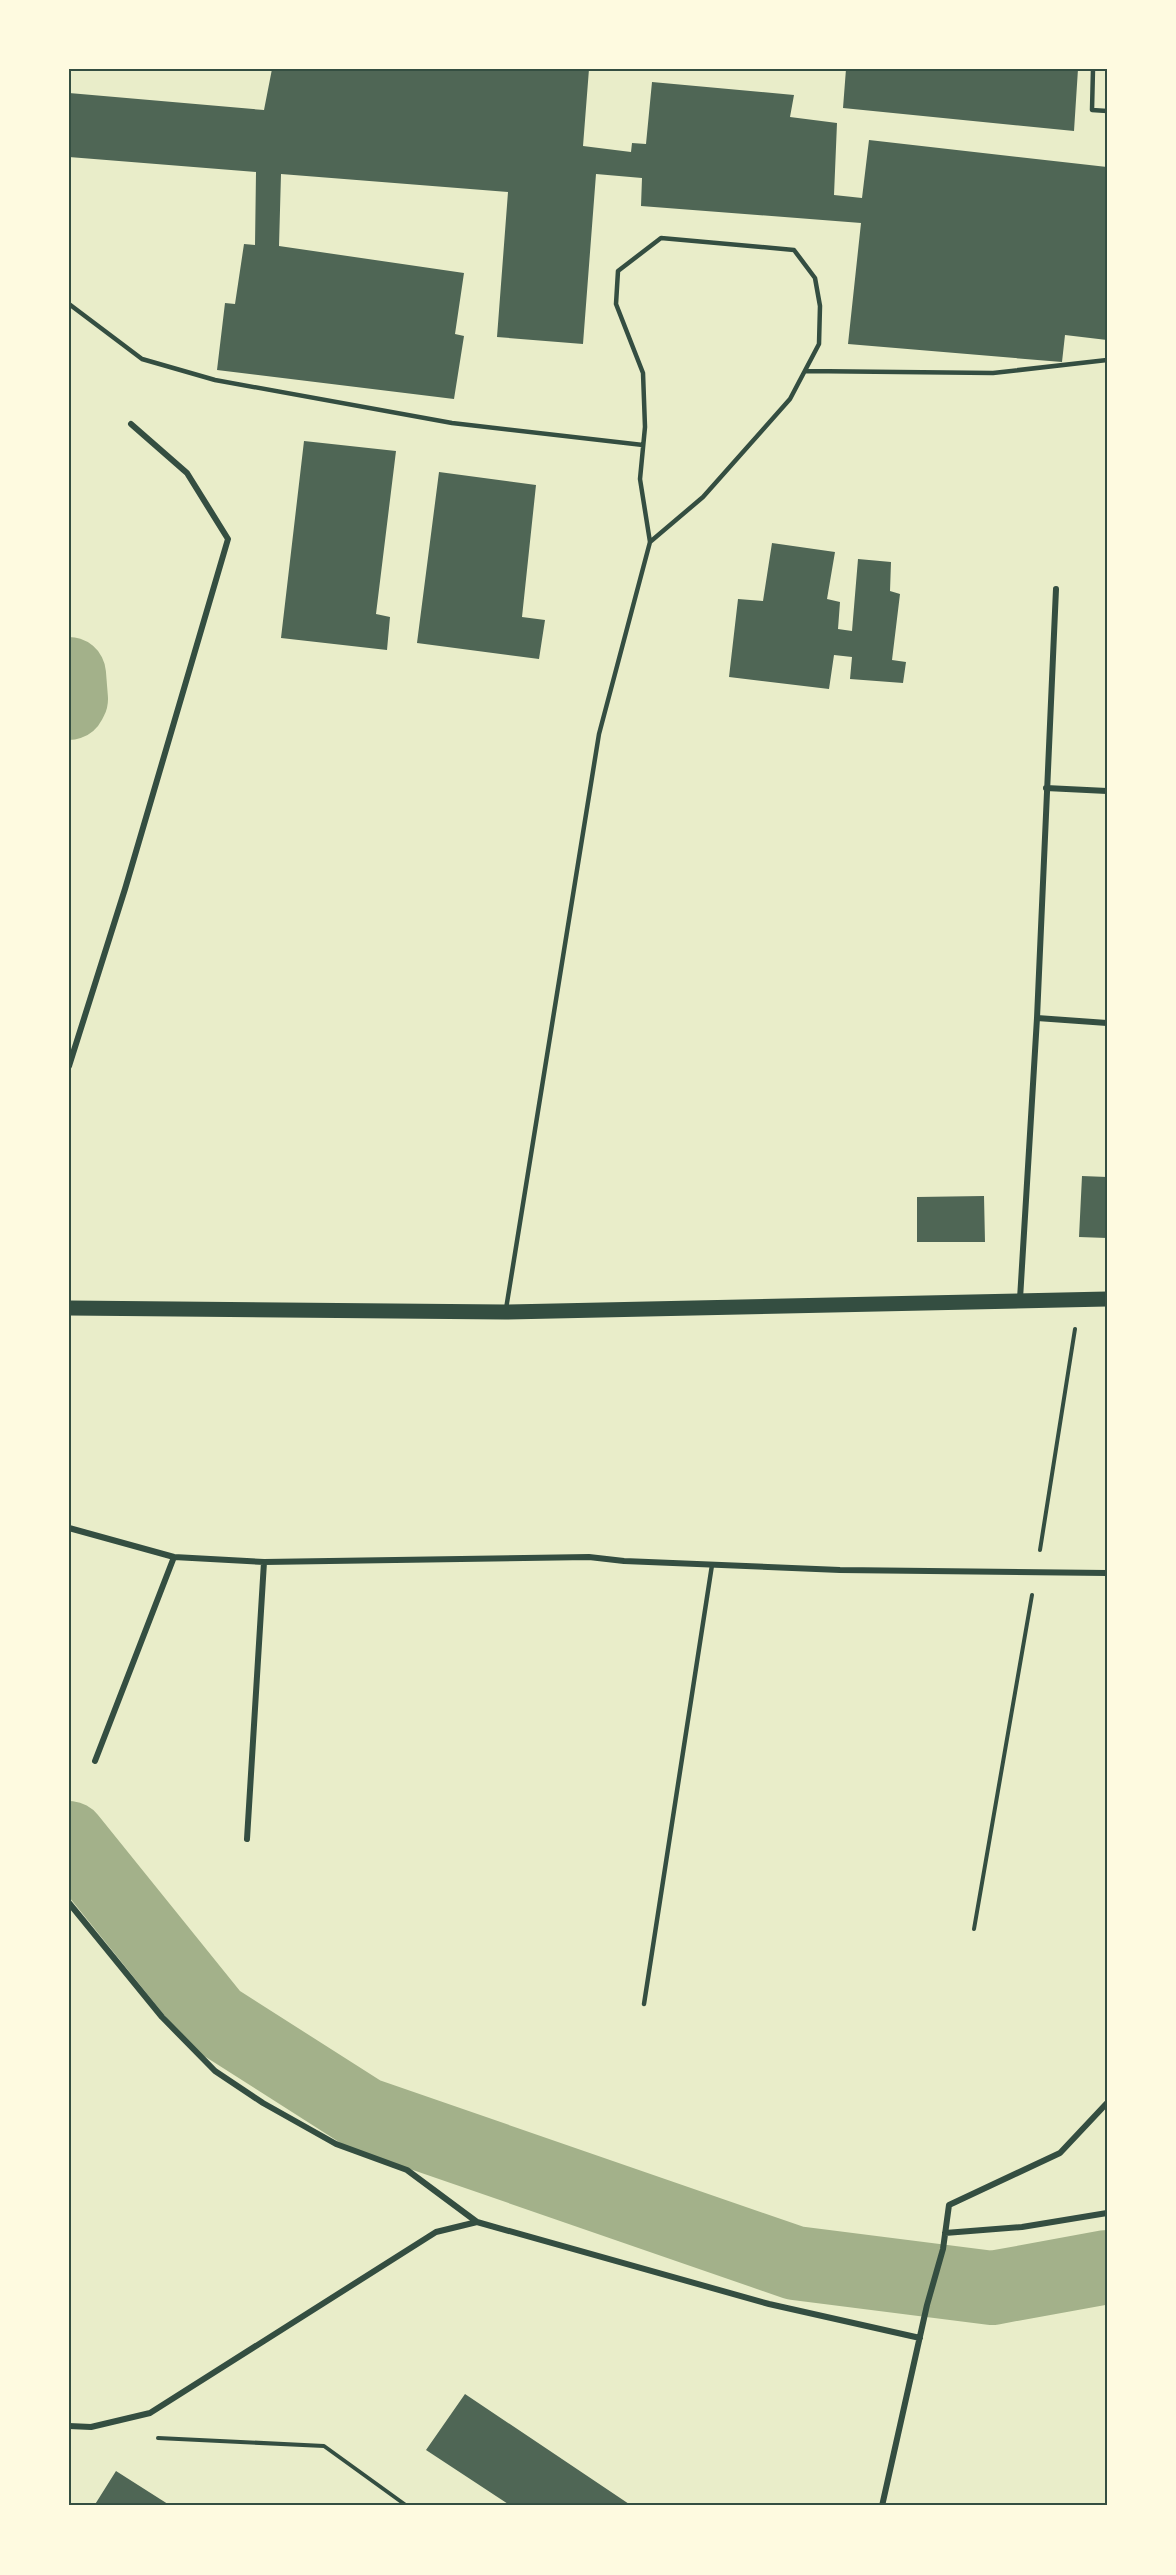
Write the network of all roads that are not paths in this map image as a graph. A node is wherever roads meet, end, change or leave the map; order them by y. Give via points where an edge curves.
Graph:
1 (1093, 69) edge
2 (1107, 111) edge
3 (69, 304) edge
4 (1107, 360) edge
5 (805, 371) junction
6 (130, 424) dead end
7 (643, 445) junction
8 (650, 542) junction
9 (1056, 589) dead end
10 (1046, 788) junction
11 (1107, 791) edge
12 (1037, 1018) junction
13 (1107, 1023) edge
14 (69, 1066) edge
15 (1020, 1299) junction
16 (1107, 1299) edge
17 (69, 1308) edge
18 (505, 1312) junction
19 (69, 1528) edge
20 (174, 1557) junction
21 (264, 1562) junction
22 (712, 1565) junction
23 (1107, 1573) edge
24 (95, 1761) dead end
25 (247, 1839) dead end
26 (69, 1903) edge
27 (644, 2004) dead end
28 (1107, 2103) edge
29 (1107, 2213) edge
30 (477, 2222) junction
31 (945, 2234) junction
32 (920, 2338) junction
33 (69, 2426) edge
34 (882, 2506) edge

1 - 2 lane via 1092,110
3 - 7 lane via 142,359 214,380 452,423
4 - 5 lane via 993,373
5 - 7 lane via 819,344 820,306 815,278 794,250 661,238 618,271 616,304 643,373
5 - 8 lane via 790,399 703,497
6 - 14 street via 186,473 228,539
7 - 8 lane via 640,479
8 - 18 lane via 599,734
9 - 10 street
10 - 11 street
10 - 12 street
12 - 13 street
12 - 15 street
15 - 16 main road
15 - 18 main road
17 - 18 main road
19 - 20 street
20 - 21 street
20 - 24 street
21 - 22 street via 589,1557
21 - 25 street
22 - 23 street
22 - 27 lane
26 - 30 street via 162,2017 215,2071 336,2144 407,2170
28 - 31 street via 1060,2153 949,2205
29 - 31 street
30 - 32 street via 769,2304
30 - 33 street via 436,2232 150,2413 91,2427
31 - 32 street
32 - 34 street

